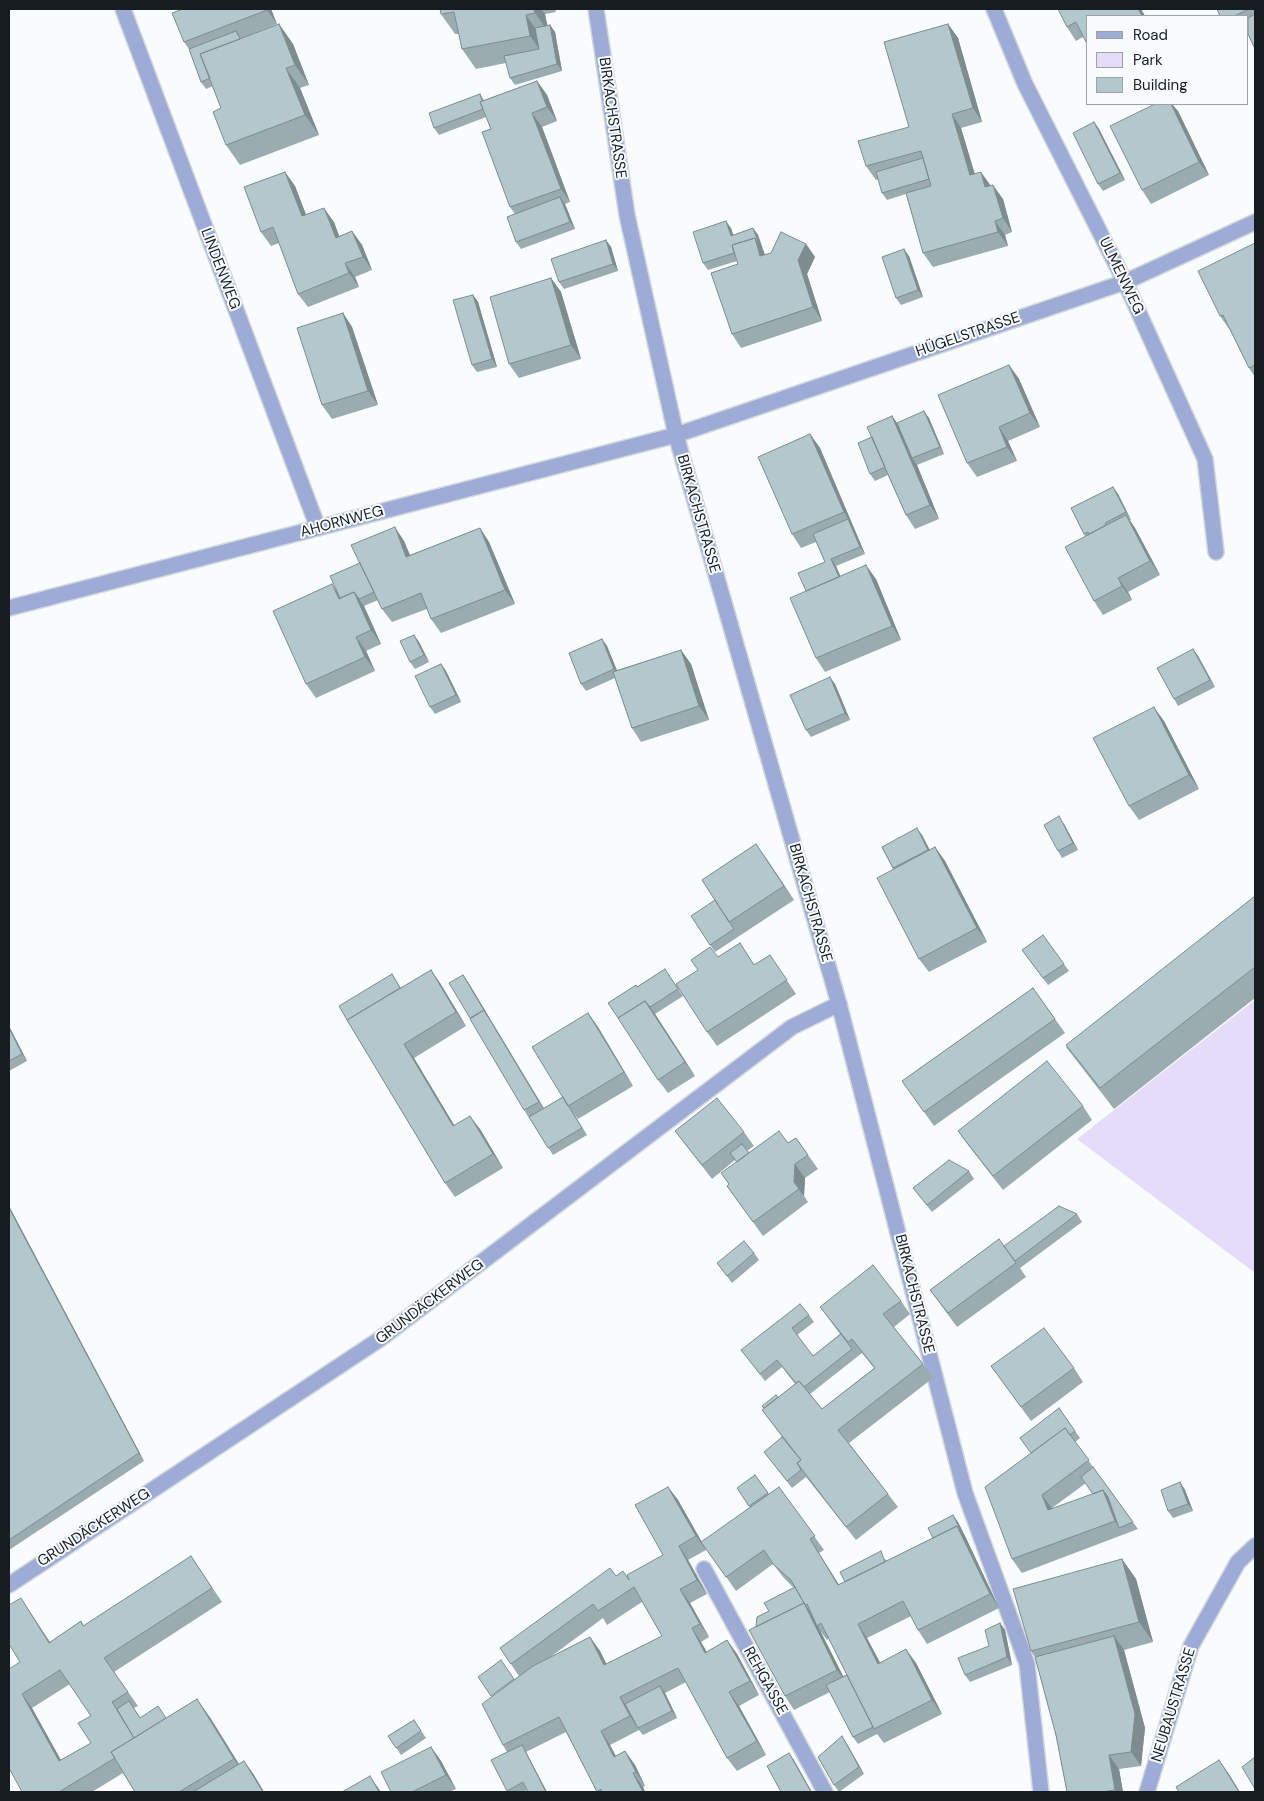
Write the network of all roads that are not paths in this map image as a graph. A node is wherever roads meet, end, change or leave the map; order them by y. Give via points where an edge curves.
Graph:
1 (123, 9) edge
2 (596, 9) edge
3 (994, 9) edge
4 (1255, 222) edge
5 (1125, 282) junction
6 (676, 434) junction
7 (318, 528) junction
8 (1216, 552) dead end
9 (9, 608) edge
10 (839, 1004) junction
11 (1255, 1546) edge
12 (704, 1569) dead end
13 (9, 1584) edge
14 (825, 1792) edge
15 (1041, 1792) edge
16 (1147, 1792) edge

1 - 7 street, LINDENWEG
2 - 6 street, BIRKACHSTRASSE via 627,215
3 - 5 street, ULMENWEG via 1025,84
4 - 5 street, HÜGELSTRASSE
5 - 6 street, HÜGELSTRASSE
5 - 8 street, ULMENWEG via 1205,459
6 - 7 street, AHORNWEG
6 - 10 street, BIRKACHSTRASSE
7 - 9 street, AHORNWEG
10 - 13 street, GRUNDÄCKERWEG via 792,1027 380,1339
10 - 15 street, BIRKACHSTRASSE via 966,1493 1027,1664
11 - 16 street, NEUBAUSTRASSE via 1238,1562 1191,1646
12 - 14 street, REHGASSE

